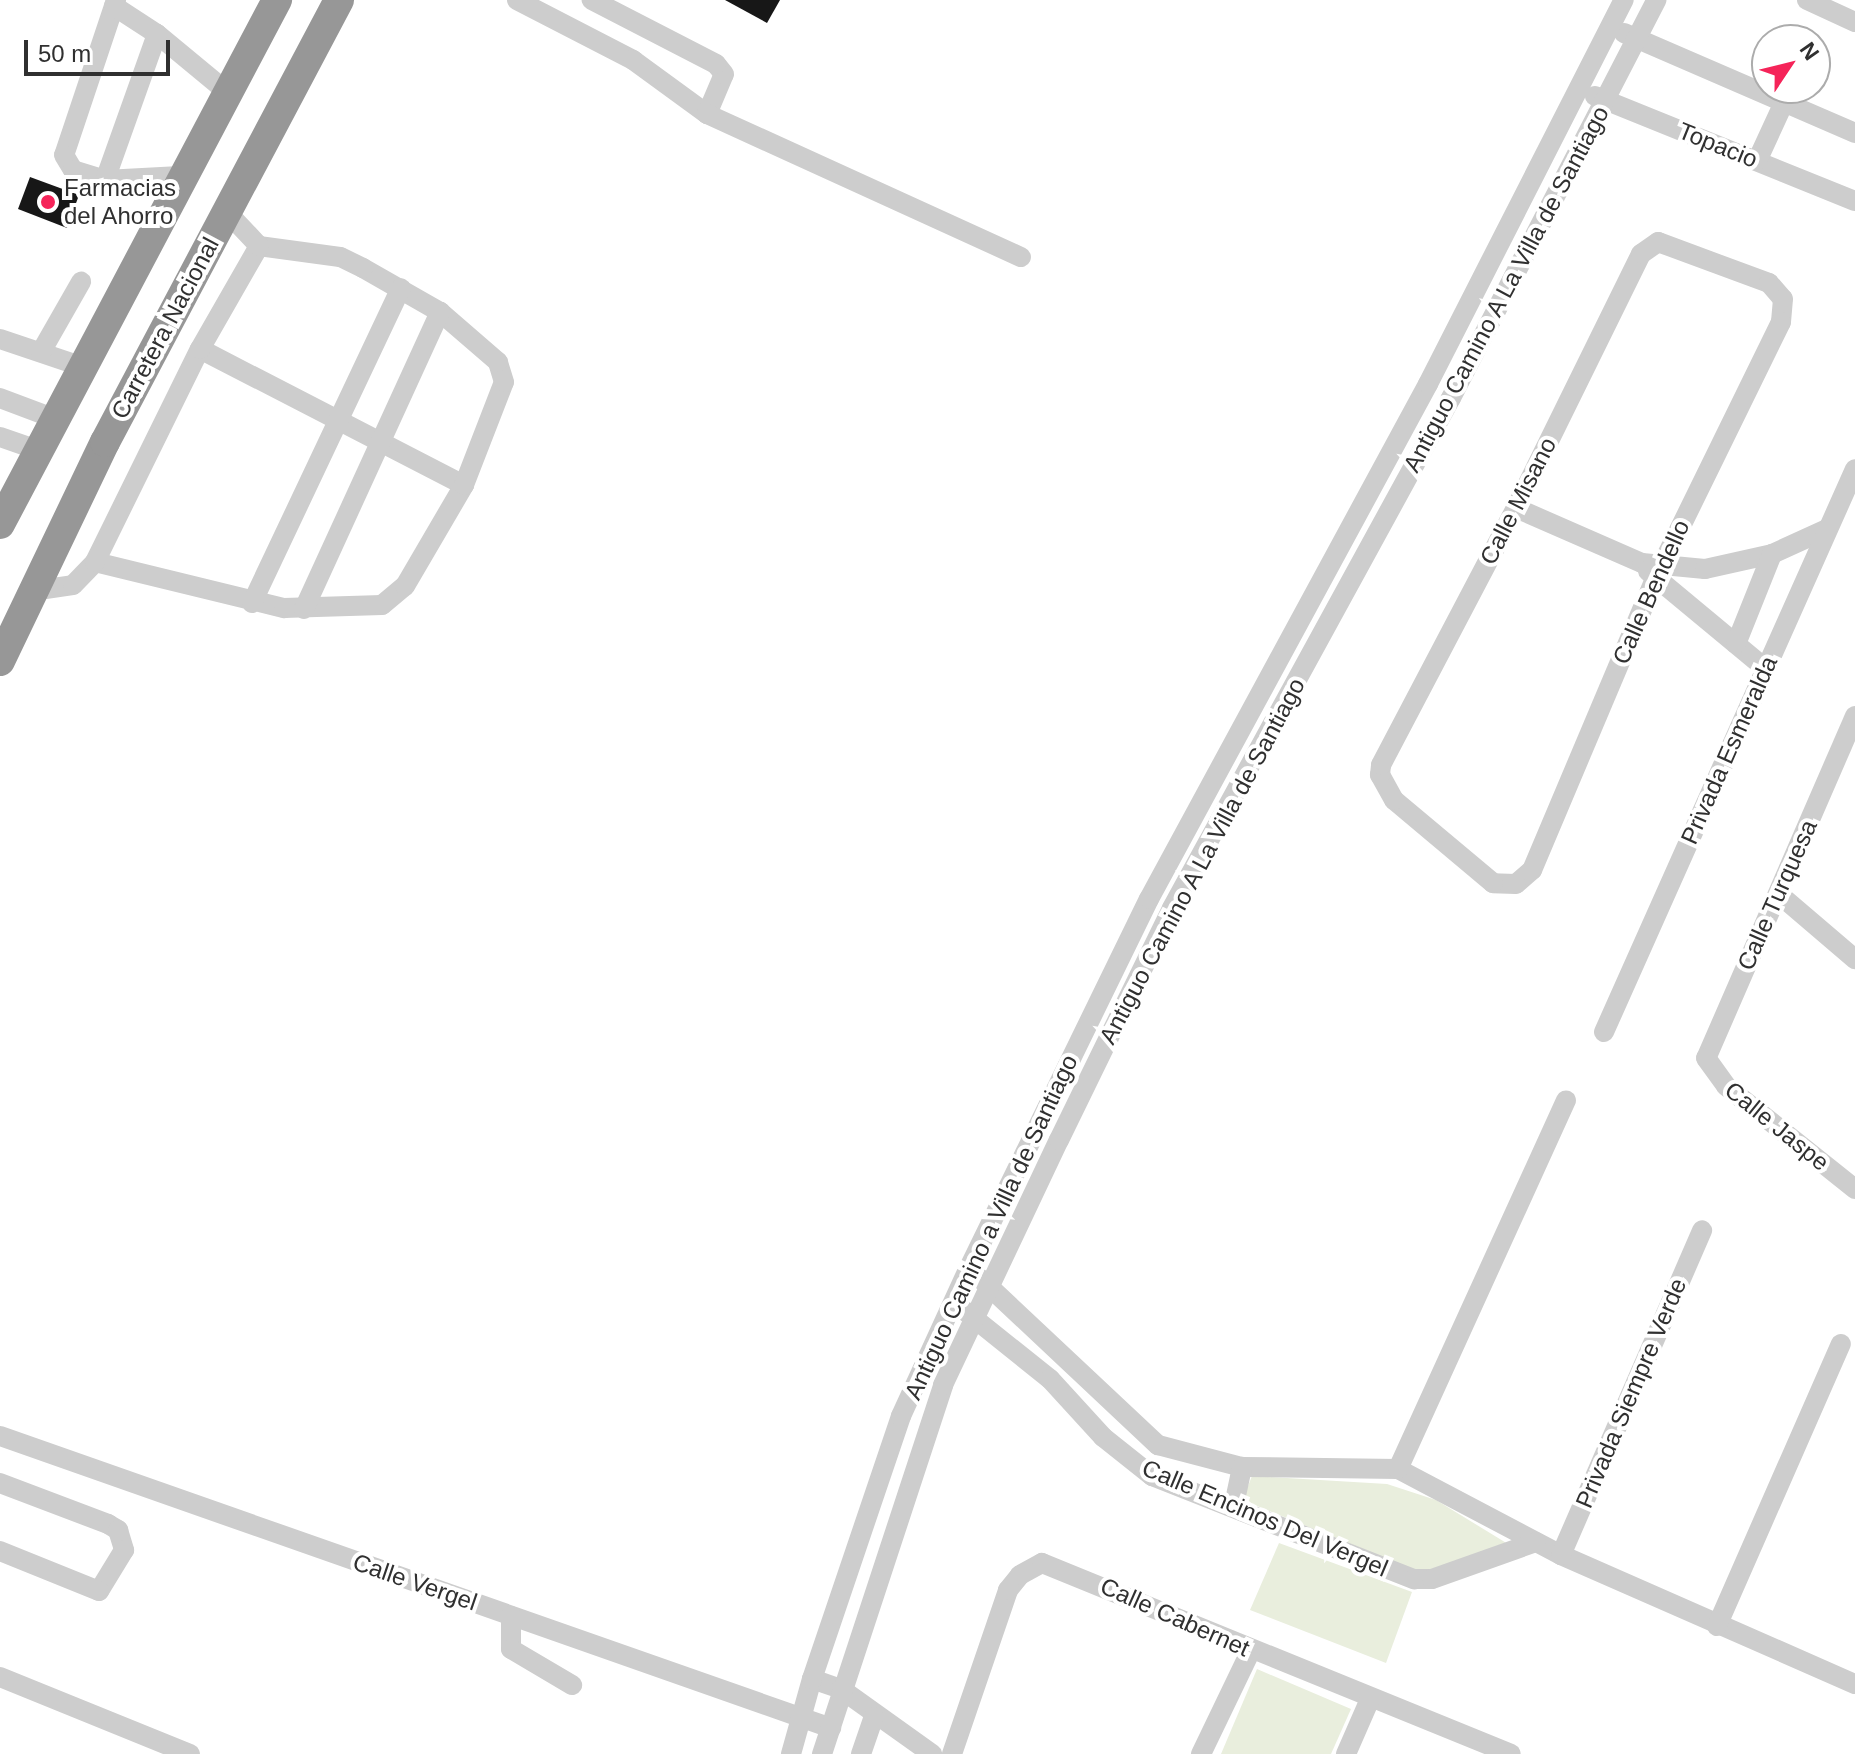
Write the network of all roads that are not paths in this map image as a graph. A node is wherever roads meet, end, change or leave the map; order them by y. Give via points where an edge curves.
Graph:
1 (339, 0) edge
2 (517, 0) edge
3 (592, 0) edge
4 (1624, 0) edge
5 (1656, 0) edge
6 (1807, 0) edge
7 (274, 1) edge
8 (115, 3) edge
9 (1855, 22) edge
10 (1610, 26) junction
11 (157, 34) junction
12 (1636, 38) junction
13 (1751, 86) edge
14 (1581, 88) junction
15 (226, 91) junction
16 (1605, 100) junction
17 (1783, 104) edge
18 (1793, 104) edge
19 (707, 114) junction
20 (1855, 133) edge
21 (1757, 161) junction
22 (180, 176) junction
23 (105, 180) junction
24 (1855, 201) edge
25 (227, 212) junction
26 (1658, 242) joint
27 (259, 246) junction
28 (1021, 257) dead end
29 (81, 282) dead end
30 (401, 288) junction
31 (440, 312) junction
32 (0, 339) edge
33 (200, 349) junction
34 (41, 352) junction
35 (80, 366) junction
36 (0, 398) edge
37 (53, 418) junction
38 (341, 418) junction
39 (0, 437) edge
40 (379, 440) junction
41 (37, 450) junction
42 (1855, 469) edge
43 (464, 485) junction
44 (1516, 508) junction
45 (0, 524) edge
46 (1827, 529) junction
47 (1772, 554) junction
48 (95, 562) junction
49 (1653, 568) junction
50 (32, 591) junction
51 (252, 603) junction
52 (304, 609) junction
53 (1736, 644) junction
54 (0, 661) edge
55 (1765, 668) junction
56 (1853, 727) edge
57 (1516, 884) joint
58 (1780, 895) junction
59 (1855, 959) edge
60 (1604, 1032) dead end
61 (1706, 1058) joint
62 (1566, 1101) dead end
63 (1855, 1189) edge
64 (1702, 1230) dead end
65 (967, 1272) junction
66 (991, 1285) junction
67 (953, 1304) junction
68 (976, 1317) junction
69 (1841, 1344) dead end
70 (0, 1436) edge
71 (1242, 1467) junction
72 (1398, 1469) junction
73 (0, 1483) edge
74 (1234, 1505) junction
75 (1536, 1542) junction
76 (0, 1551) edge
77 (1561, 1555) junction
78 (511, 1616) junction
79 (1717, 1626) junction
80 (1251, 1650) junction
81 (0, 1677) edge
82 (812, 1679) junction
83 (1855, 1684) edge
84 (572, 1685) dead end
85 (841, 1689) junction
86 (1370, 1699) junction
87 (874, 1717) junction
88 (800, 1718) junction
89 (831, 1728) junction
90 (900, 1734) junction
91 (190, 1754) edge
92 (791, 1754) edge
93 (822, 1754) edge
94 (861, 1754) edge
95 (892, 1754) edge
96 (932, 1754) edge
97 (952, 1754) edge
98 (1201, 1754) edge
99 (1346, 1754) edge
100 (1511, 1754) edge

1 - 25 highway, Carretera Nacional
2 - 19 street via 633,60
3 - 19 street via 716,64 724,74
4 - 10 street, Antiguo Camino a Villa de Santiago
5 - 12 street, Antiguo Camino A La Villa de Santiago
6 - 9 street
7 - 15 highway
8 - 11 street
8 - 23 street via 64,147 73,170
10 - 12 street
10 - 14 street, Antiguo Camino a Villa de Santiago
11 - 15 street
11 - 23 street
12 - 13 street
12 - 16 street, Antiguo Camino A La Villa de Santiago
14 - 16 street, Topacio
14 - 65 street, Antiguo Camino a Villa de Santiago via 1149,899
15 - 22 highway
16 - 21 street, Topacio
16 - 66 street, Antiguo Camino A La Villa de Santiago via 1451,398 1172,908
17 - 21 street
18 - 20 street
19 - 28 street
21 - 24 street, Topacio
22 - 23 street
22 - 35 highway
25 - 27 street
25 - 50 highway, Carretera Nacional
26 - 44 street, Calle Misano via 1641,254
26 - 49 street, Calle Bendello via 1769,283 1783,299 1781,322
27 - 30 street via 340,257
27 - 33 street
29 - 34 street
30 - 31 street
30 - 38 street
31 - 40 street
31 - 43 street via 498,362 504,382
32 - 34 street
33 - 38 street
33 - 48 street
34 - 35 street
35 - 37 highway
36 - 37 street
37 - 41 highway
38 - 40 street
38 - 51 street
39 - 41 street
40 - 43 street
40 - 52 street
41 - 45 highway
42 - 46 street, Privada Esmeralda
43 - 52 street via 405,586 382,605
44 - 49 street
44 - 57 street, Calle Misano via 1380,775 1394,800 1480,877
46 - 47 street
46 - 55 street, Privada Esmeralda
47 - 49 street via 1731,567
47 - 53 street
48 - 50 street via 73,585
48 - 51 street
49 - 53 street
49 - 57 street, Calle Bendello via 1532,870
50 - 54 highway, Carretera Nacional
51 - 52 street
53 - 55 street
55 - 60 street, Privada Esmeralda
56 - 58 street, Calle Turquesa
58 - 59 street
58 - 61 street, Calle Turquesa via 1708,1043
61 - 63 street, Calle Jaspe via 1726,1086
62 - 72 street
64 - 77 street, Privada Siempre Verde
65 - 66 street, Calle Encinos Del Vergel
65 - 67 street, Antiguo Camino a Villa de Santiago
66 - 68 street, Antiguo Camino A La Villa de Santiago
66 - 71 street, Calle Encinos Del Vergel via 1158,1445
67 - 68 street, Calle Encinos Del Vergel
67 - 82 street, Antiguo Camino a Villa de Santiago via 901,1416
68 - 74 street, Calle Encinos Del Vergel via 1050,1379 1129,1460 1152,1476
68 - 85 street, Antiguo Camino A La Villa de Santiago via 926,1430
69 - 79 street
70 - 78 street, Calle Vergel
71 - 72 street, Calle Encinos Del Vergel
71 - 74 street
72 - 75 street, Calle Encinos Del Vergel
73 - 76 street via 108,1524 118,1530 124,1550 99,1591
74 - 75 street, Calle Encinos Del Vergel via 1414,1579 1432,1579
75 - 77 street, Calle Encinos Del Vergel
77 - 79 street, Calle Encinos Del Vergel
78 - 84 street via 511,1649
78 - 88 street, Calle Vergel
79 - 83 street, Calle Encinos Del Vergel
80 - 86 street, Calle Cabernet
80 - 97 street, Calle Cabernet via 1042,1563 1020,1575 1008,1590
80 - 98 street
81 - 91 street
82 - 85 street
82 - 88 street, Antiguo Camino a Villa de Santiago
85 - 87 street
85 - 89 street, Antiguo Camino A La Villa de Santiago
86 - 99 street
86 - 100 street, Calle Cabernet
87 - 90 street
87 - 94 street
88 - 89 street, Calle Vergel
88 - 92 street, Antiguo Camino a Villa de Santiago
89 - 93 street, Antiguo Camino A La Villa de Santiago
90 - 95 street
90 - 96 street

